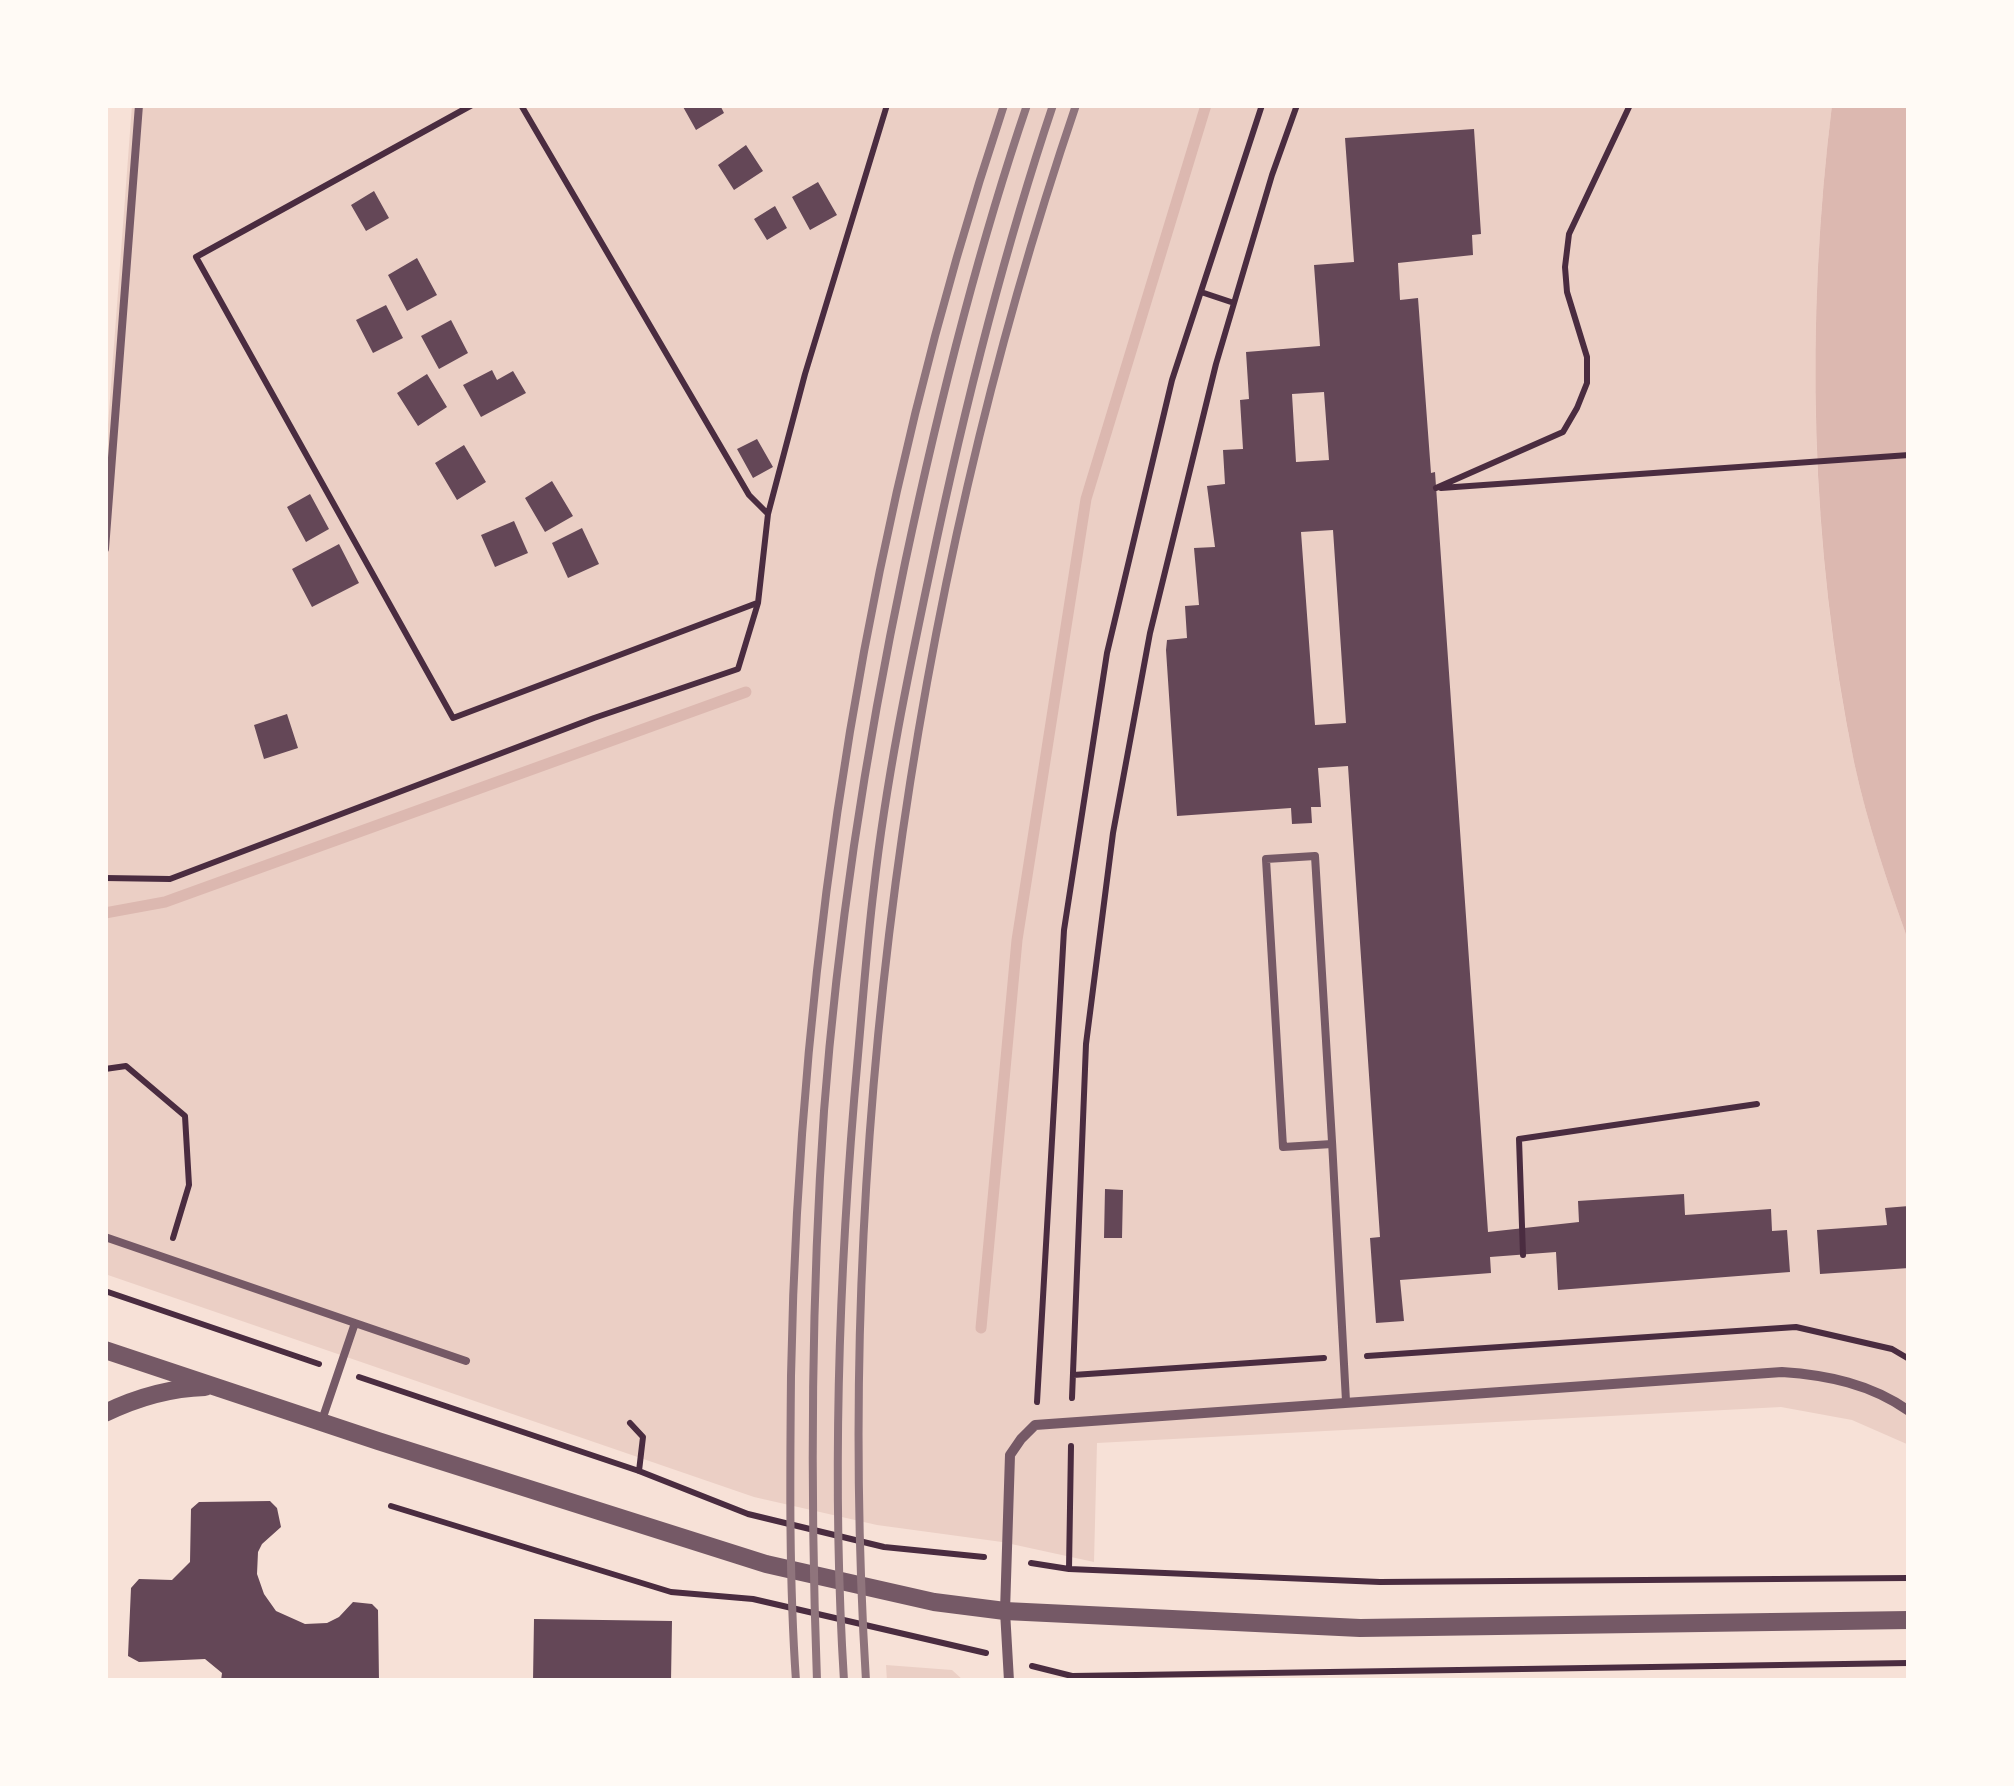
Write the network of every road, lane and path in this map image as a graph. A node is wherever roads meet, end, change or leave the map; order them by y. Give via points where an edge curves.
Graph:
1 (139, 105) edge
2 (472, 105) edge
3 (521, 105) edge
4 (887, 105) edge
5 (1262, 105) edge
6 (1297, 105) edge
7 (1630, 105) edge
8 (1201, 292) junction
9 (1234, 303) junction
10 (1909, 455) edge
11 (768, 514) junction
12 (105, 549) edge
13 (758, 603) junction
14 (105, 878) edge
15 (105, 1069) edge
16 (1757, 1104) dead end
17 (1332, 1144) junction
18 (105, 1237) edge
19 (1523, 1255) dead end
20 (167, 1258) junction
21 (105, 1291) edge
22 (354, 1323) junction
23 (105, 1350) edge
24 (1344, 1357) junction
25 (1909, 1359) edge
26 (466, 1361) dead end
27 (338, 1370) junction
28 (1072, 1375) junction
29 (216, 1386) junction
30 (1346, 1401) junction
31 (1909, 1410) edge
32 (105, 1413) edge
33 (1072, 1420) junction
34 (321, 1423) junction
35 (630, 1423) dead end
36 (1036, 1425) junction
37 (639, 1471) junction
38 (392, 1506) dead end
39 (1006, 1559) junction
40 (1069, 1569) junction
41 (1909, 1578) edge
42 (1005, 1611) junction
43 (1909, 1620) edge
44 (1008, 1659) junction
45 (1909, 1663) edge
46 (1070, 1679) edge
47 (1010, 1681) edge

1 - 12 lane
2 - 13 path via 196,257 453,718
3 - 11 path via 749,495
4 - 11 path
5 - 8 path
6 - 9 path
7 - 10 path via 1569,234 1567,292 1587,357 1587,383 1577,408 1563,432 1436,488
8 - 9 path
8 - 36 path via 1172,380 1107,652 1066,912
9 - 28 path via 1150,633 1113,833 1086,1044
11 - 13 path
13 - 14 path via 738,669 170,879
15 - 20 path via 126,1066 186,1116 189,1186
16 - 19 path via 1519,1139
17 - 17 lane via 1315,856 1266,859 1282,1147
17 - 24 lane
18 - 20 lane
20 - 22 lane
21 - 27 path
22 - 26 lane
22 - 27 lane
23 - 29 street
24 - 25 path via 1796,1328 1892,1349
24 - 28 path
24 - 30 lane
27 - 34 lane
27 - 37 path
28 - 33 path
29 - 32 street via 151,1394
29 - 34 street
30 - 31 street via 1782,1372 1861,1386
30 - 33 street
33 - 36 street
33 - 40 path
34 - 42 street via 733,1554 870,1590
35 - 37 path via 643,1436
36 - 39 street via 1010,1455
37 - 39 path via 748,1514 884,1547
38 - 44 path via 671,1592 753,1599
39 - 40 path
39 - 42 street
40 - 41 path via 1380,1582
42 - 43 street via 1360,1628
42 - 44 street
44 - 46 path
44 - 47 street
45 - 46 path

